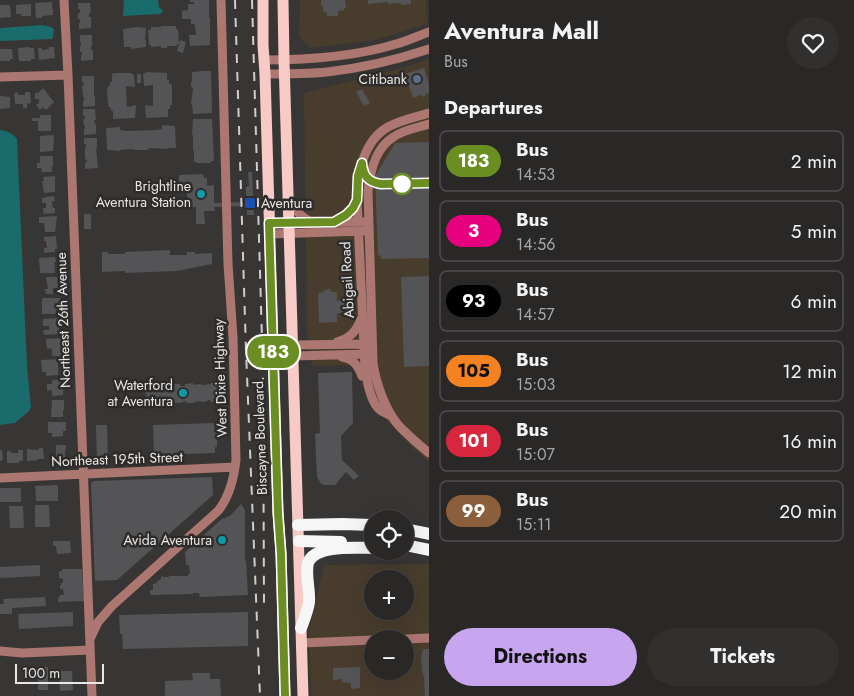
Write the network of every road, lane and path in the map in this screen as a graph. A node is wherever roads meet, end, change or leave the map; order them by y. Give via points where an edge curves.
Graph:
1 (64, 0) edge
2 (220, 0) edge
3 (262, 0) edge
4 (285, 3) edge
5 (429, 32) edge
6 (429, 49) edge
7 (264, 60) junction
8 (284, 60) junction
9 (265, 74) junction
10 (285, 74) junction
11 (68, 75) junction
12 (0, 77) edge
13 (429, 113) edge
14 (429, 124) edge
15 (288, 199) junction
16 (357, 200) junction
17 (334, 222) junction
18 (312, 223) junction
19 (369, 226) junction
20 (358, 227) junction
21 (289, 228) junction
22 (270, 229) junction
23 (334, 232) junction
24 (359, 250) junction
25 (362, 314) junction
26 (368, 344) junction
27 (328, 345) junction
28 (273, 350) junction
29 (293, 351) junction
30 (369, 354) junction
31 (330, 356) junction
32 (368, 386) junction
33 (391, 416) junction
34 (429, 453) edge
35 (236, 467) junction
36 (83, 474) junction
37 (0, 478) edge
38 (279, 524) junction
39 (298, 525) junction
40 (364, 525) edge
41 (414, 531) edge
42 (429, 534) edge
43 (280, 539) junction
44 (299, 541) junction
45 (364, 542) edge
46 (414, 547) edge
47 (364, 548) edge
48 (429, 550) edge
49 (282, 568) junction
50 (302, 628) junction
51 (429, 638) edge
52 (90, 639) junction
53 (414, 639) edge
54 (364, 640) edge
55 (302, 642) junction
56 (90, 650) junction
57 (0, 651) edge
58 (92, 696) edge
59 (285, 696) edge
60 (303, 696) edge

1 - 11 street, Northeast 26th Avenue
2 - 35 street, West Dixie Highway
3 - 7 main road, Biscayne Boulevard
4 - 8 main road
5 - 8 street via 361,52
6 - 10 street via 366,66
7 - 8 street
7 - 9 main road, Biscayne Boulevard
8 - 10 main road
9 - 10 street
9 - 22 main road, Biscayne Boulevard
10 - 15 main road
11 - 12 street
11 - 36 street, Northeast 26th Avenue
13 - 16 street, Abigail Road via 388,127 372,142 360,170
14 - 19 street, Abigail Road via 391,138 377,157 368,191
15 - 18 street via 302,218
15 - 21 main road
16 - 17 street via 346,215
16 - 20 street, Abigail Road
17 - 18 street
17 - 20 street
18 - 21 street
19 - 20 street
19 - 26 street, Abigail Road
20 - 23 street
20 - 24 street, Abigail Road
21 - 22 street
21 - 23 street
21 - 29 main road
22 - 28 main road, Biscayne Boulevard
23 - 24 street via 345,236
24 - 25 street, Abigail Road
25 - 26 street, Abigail Road
25 - 27 street via 352,335
26 - 27 street
26 - 30 street, Abigail Road
27 - 29 street
28 - 29 street
28 - 38 main road, Biscayne Boulevard
29 - 31 street
29 - 39 main road
30 - 31 street
30 - 32 street, Abigail Road via 365,368
30 - 33 street, Abigail Road
31 - 32 street via 355,362
32 - 33 street, Abigail Road via 379,409
33 - 34 street, Abigail Road
35 - 36 street, Northeast 195th Street
35 - 52 street, West Dixie Highway via 228,494 218,511 109,609
36 - 37 street, Northeast 195th Street
36 - 52 street, Northeast 26th Avenue
38 - 39 main road
38 - 43 main road, Biscayne Boulevard
39 - 40 highway
39 - 44 main road
41 - 42 highway
43 - 44 main road
43 - 49 main road, Biscayne Boulevard
44 - 45 highway
44 - 50 main road
46 - 48 highway
47 - 50 highway via 329,550 312,558 308,568 309,603
49 - 55 main road via 290,588 292,633
49 - 59 main road, Biscayne Boulevard
50 - 55 main road
51 - 53 street
52 - 56 street, West Dixie Highway
54 - 55 street
55 - 60 main road
56 - 57 street via 22,654
56 - 58 street, West Dixie Highway

